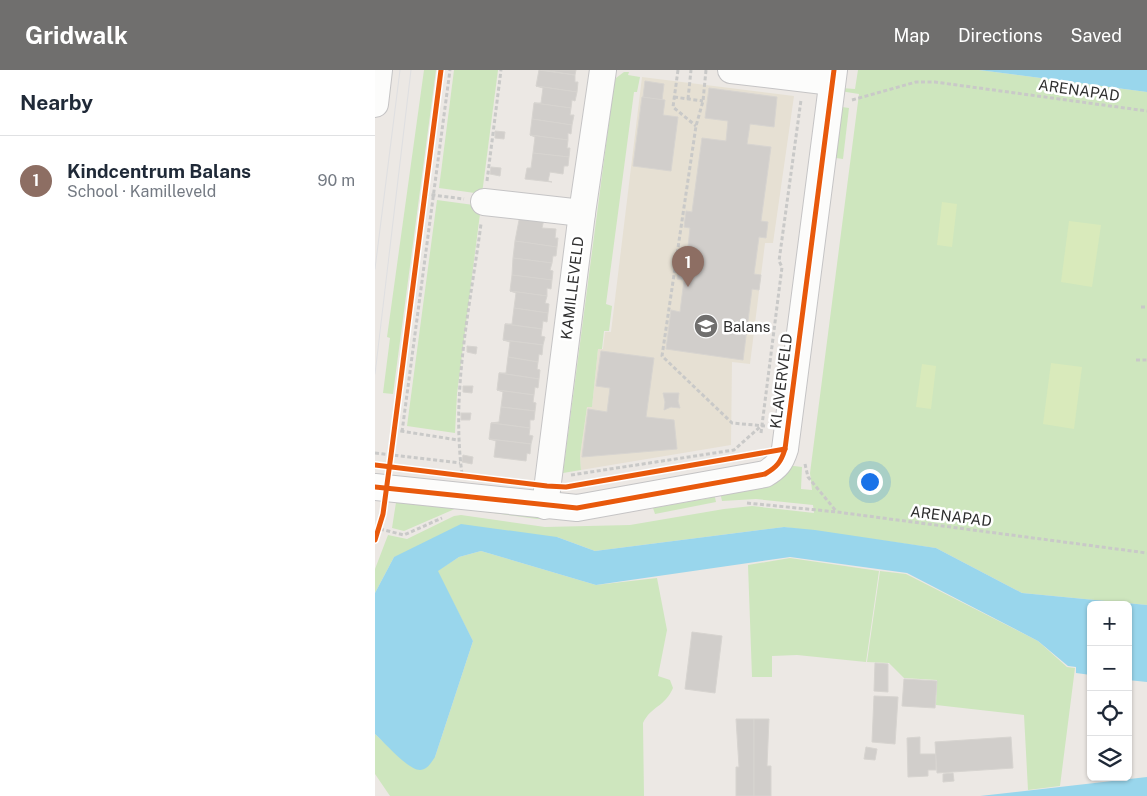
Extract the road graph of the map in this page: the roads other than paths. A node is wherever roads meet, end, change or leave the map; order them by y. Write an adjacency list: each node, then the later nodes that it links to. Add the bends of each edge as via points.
1 (379, 70): 5 (street)
2 (603, 70): 7 (street, KAMILLEVELD)
3 (731, 70): 4 (street)
4 (832, 83): 9 (street, KLAVERVELD, via 782,460 765,474 577,508)
5 (375, 104)
6 (484, 202): 7 (street)
7 (582, 213): 9 (street, KAMILLEVELD)
8 (383, 480): 9 (street, KLAVERVELD)
9 (545, 506)

